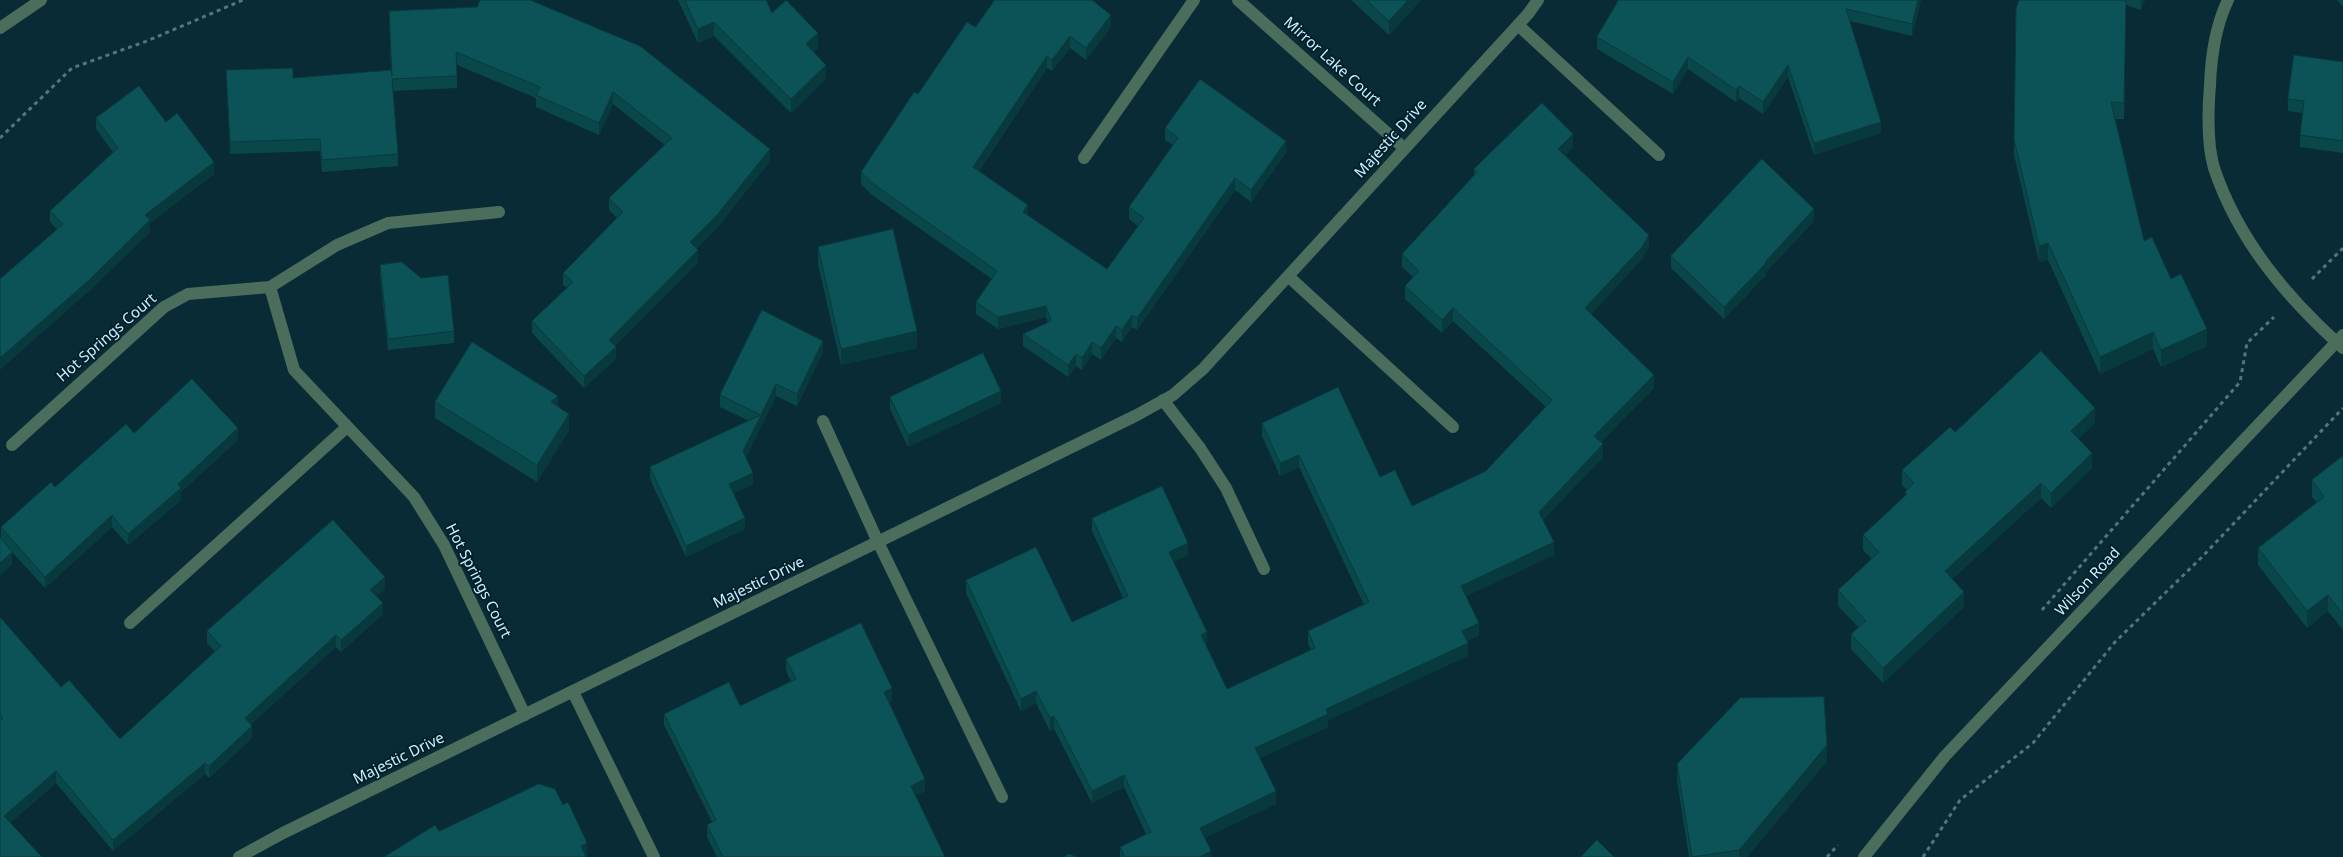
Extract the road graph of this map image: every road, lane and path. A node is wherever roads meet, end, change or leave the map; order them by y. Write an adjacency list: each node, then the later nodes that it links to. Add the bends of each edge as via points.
1 (41, 0): 8 (street)
2 (242, 0): 9 (path, via 147,41 72,68)
3 (1194, 0): 12 (street)
4 (1238, 0): 10 (street, Mirror Lake Court)
5 (1538, 0): 7 (street, Majestic Drive)
6 (2228, 0): 17 (street, via 2222,12 2211,64 2208,115 2214,166 2231,208 2256,253)
7 (1518, 25): 10 (street, Majestic Drive); 11 (street)
8 (0, 28)
9 (0, 138)
10 (1404, 148): 15 (street, Majestic Drive)
11 (1659, 154)
12 (1084, 158)
13 (499, 212): 16 (street, Hot Springs Court, via 388,223 337,245)
14 (2343, 248): 17 (path)
15 (1288, 276): 19 (street, Majestic Drive, via 1203,369); 22 (street)
16 (270, 287): 23 (street, Hot Springs Court, via 294,370); 24 (street, Hot Springs Court, via 188,294 164,307)
17 (2293, 298): 18 (street); 27 (path, via 2247,343 2240,382)
18 (2341, 342): 36 (street, Wilson Road, via 1946,756)
19 (1163, 400): 25 (street, Majestic Drive); 26 (street, via 1226,488)
20 (2343, 408): 37 (path, via 2202,557 2115,642 2033,743 1960,800)
21 (823, 421): 25 (street)
22 (1453, 426)
23 (347, 427): 28 (street); 30 (street, Hot Springs Court, via 414,497 444,545)
24 (12, 445)
25 (878, 542): 29 (street, Majestic Drive); 31 (street)
26 (1264, 569)
27 (2037, 616)
28 (130, 623)
29 (573, 692): 30 (street, Majestic Drive); 34 (street)
30 (525, 715): 33 (street, Majestic Drive)
31 (1002, 796)
32 (1840, 842): 35 (path)
33 (239, 857)
34 (654, 857)
35 (1827, 857)
36 (1864, 857)
37 (1923, 857)

